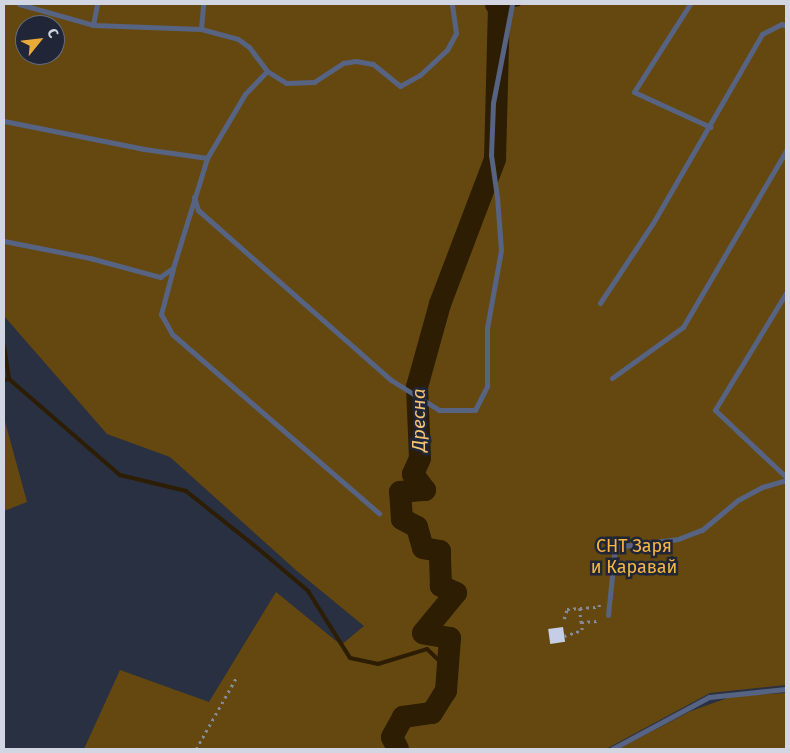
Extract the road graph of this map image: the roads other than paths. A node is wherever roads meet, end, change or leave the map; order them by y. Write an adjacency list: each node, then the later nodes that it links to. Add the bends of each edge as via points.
1 (19, 4): 7 (lane)
2 (97, 4): 7 (lane)
3 (203, 4): 9 (lane)
4 (452, 4): 10 (lane, via 456,32 447,50 420,76 400,86 373,64 356,61 343,63 314,82 301,84 286,83)
5 (512, 4): 15 (lane, via 494,103 491,155 501,250 487,328 487,386 475,410 439,410 391,380 198,210)
6 (690, 4): 12 (lane, via 634,92)
7 (93, 25): 9 (lane)
8 (786, 26): 12 (lane, via 782,24 762,34)
9 (202, 28): 10 (lane, via 238,39 249,47)
10 (267, 71): 14 (lane, via 245,94)
11 (4, 121): 14 (lane)
12 (710, 127): 19 (lane, via 653,223)
13 (786, 151): 20 (lane, via 683,327)
14 (207, 158): 15 (lane)
15 (194, 197): 17 (lane)
16 (4, 241): 17 (lane, via 82,256 160,277)
17 (173, 268): 22 (lane, via 161,314 172,334)
18 (786, 293): 21 (lane, via 715,410)
19 (600, 303)
20 (612, 378)
21 (786, 478): 23 (lane, via 738,500 702,530 678,540 615,546)
22 (379, 513)
23 (608, 615)
24 (786, 689): 25 (lane, via 709,698)
25 (612, 749)

